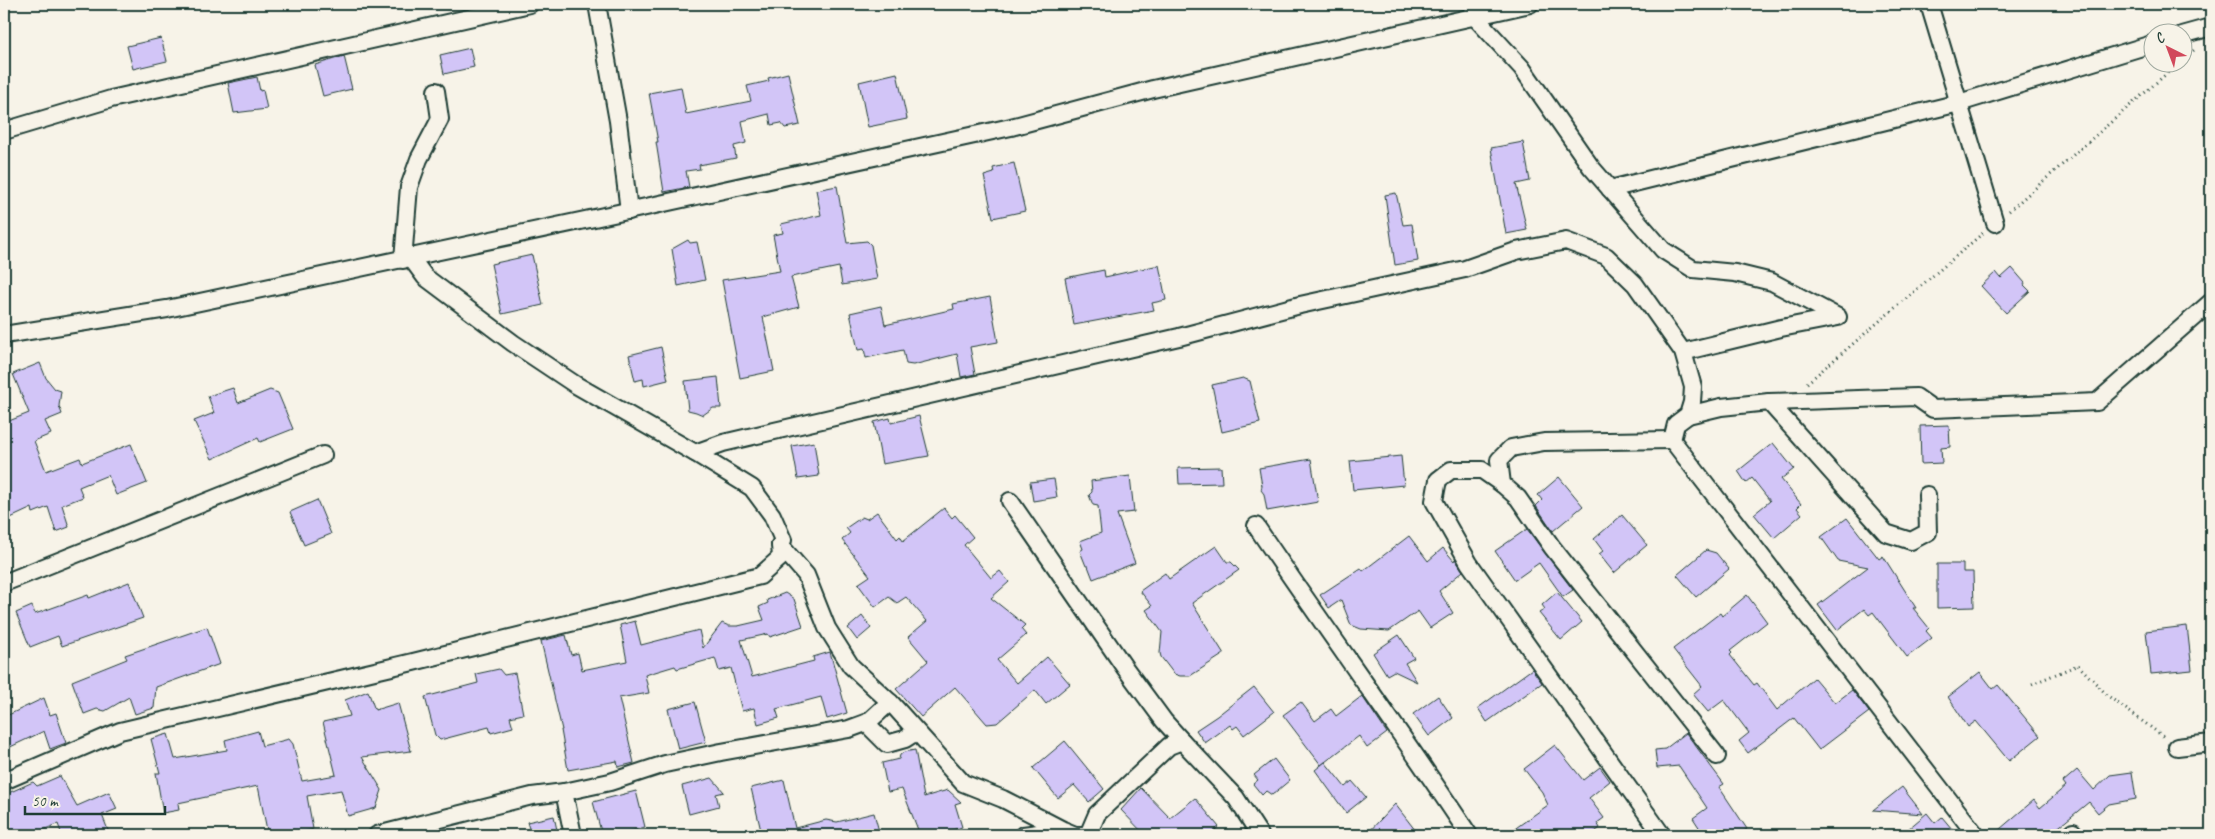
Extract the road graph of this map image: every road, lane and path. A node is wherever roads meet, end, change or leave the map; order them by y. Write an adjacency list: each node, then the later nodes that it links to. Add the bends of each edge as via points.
1 (530, 4): 12 (street, via 111,99)
2 (597, 4): 14 (street, via 618,121)
3 (1530, 4): 5 (street)
4 (1929, 4): 11 (street)
5 (1473, 10): 13 (street, via 1522,68); 14 (street, via 1010,127)
6 (2211, 26): 7 (street)
7 (2192, 32)
8 (2142, 47): 11 (street)
9 (2169, 72): 15 (path)
10 (436, 91): 16 (street, via 440,120 419,159 409,187)
11 (1959, 103): 13 (street); 15 (street)
12 (4, 131)
13 (1610, 189): 19 (street, via 1663,250 1693,269 1736,273 1772,282 1838,317)
14 (628, 211): 16 (street)
15 (1995, 223): 20 (path)
16 (407, 259): 18 (street, via 167,308); 24 (street, via 425,277 513,343 576,385)
17 (2211, 302): 21 (street, via 2097,402 1933,409 1916,397)
18 (4, 335)
19 (1684, 352): 22 (street, via 1693,387); 24 (street, via 1635,284 1606,256 1566,241 1516,251 1465,269 1300,305)
20 (1807, 384)
21 (1769, 402): 22 (street); 27 (street, via 1886,533 1911,541 1928,532)
22 (1688, 415): 23 (street, via 1676,424)
23 (1672, 440): 26 (street, via 1544,442 1511,448 1499,460); 50 (street)
24 (695, 452): 30 (street, via 752,488 772,515 783,540)
25 (323, 455): 31 (street)
26 (1502, 484): 39 (street, via 1518,498 1552,547); 49 (street, via 1482,470 1451,470 1438,480 1434,501 1469,563)
27 (1927, 495)
28 (1010, 501): 36 (street, via 1125,668)
29 (1256, 526): 48 (street, via 1413,750)
30 (780, 545): 33 (street, via 806,574 827,628 851,666); 40 (street, via 781,557 760,576 120,731)
31 (4, 583)
32 (2032, 684): 38 (path, via 2078,665 2108,696)
33 (890, 702): 34 (street); 35 (street)
34 (866, 723): 35 (street, via 886,744); 41 (street, via 665,764 610,782)
35 (916, 732): 42 (street, via 962,783 1003,799)
36 (1182, 740): 46 (street, via 1169,746 1097,814); 47 (street, via 1236,798)
37 (2211, 743): 38 (street)
38 (2177, 746)
39 (1717, 756)
40 (4, 781)
41 (564, 792): 43 (street, via 532,796); 44 (street)
42 (1063, 830): 45 (street); 46 (street, via 1075,835)
43 (377, 835)
44 (573, 835)
45 (1023, 835)
46 (1088, 835)
47 (1260, 835)
48 (1468, 835)
49 (1662, 835)
50 (1976, 835)

